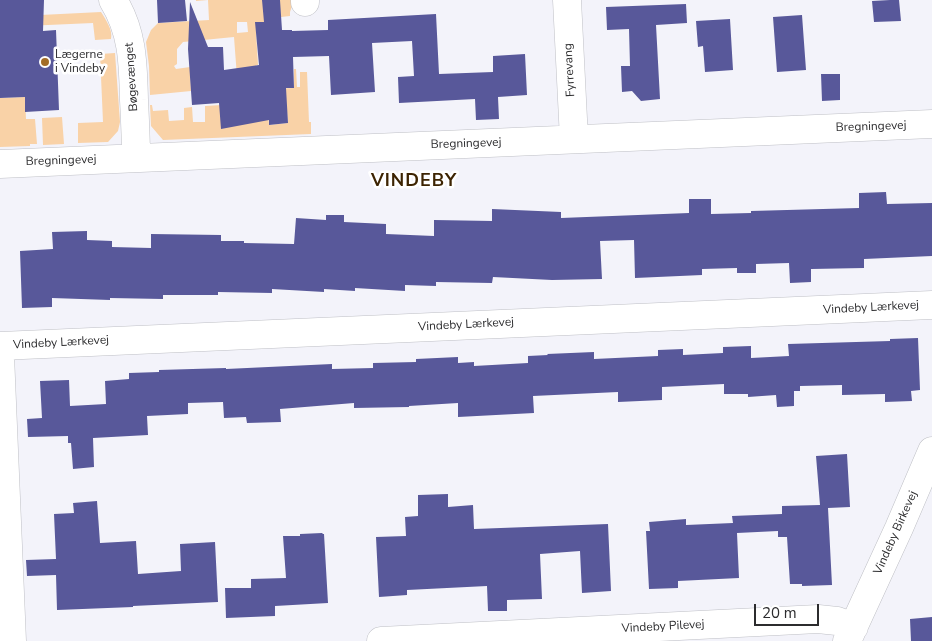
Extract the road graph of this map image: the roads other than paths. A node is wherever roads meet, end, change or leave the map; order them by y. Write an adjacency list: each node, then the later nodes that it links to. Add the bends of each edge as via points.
1 (113, 0): 5 (street, Bøgevænget, via 125,24 130,45)
2 (566, 0): 4 (street, Fyrrevang)
3 (932, 124): 4 (street, Bregningevej)
4 (574, 140): 5 (street, Bregningevej)
5 (136, 158): 6 (street, Bregningevej)
6 (0, 164)
7 (932, 305): 8 (street, Vindeby Lærkevej)
8 (0, 346)
9 (0, 355): 12 (street)
10 (932, 451): 11 (street, Vindeby Birkevej)
11 (850, 634): 13 (street, Vindeby Pilevej, via 837,621 818,619)
12 (12, 641)
13 (381, 641)

